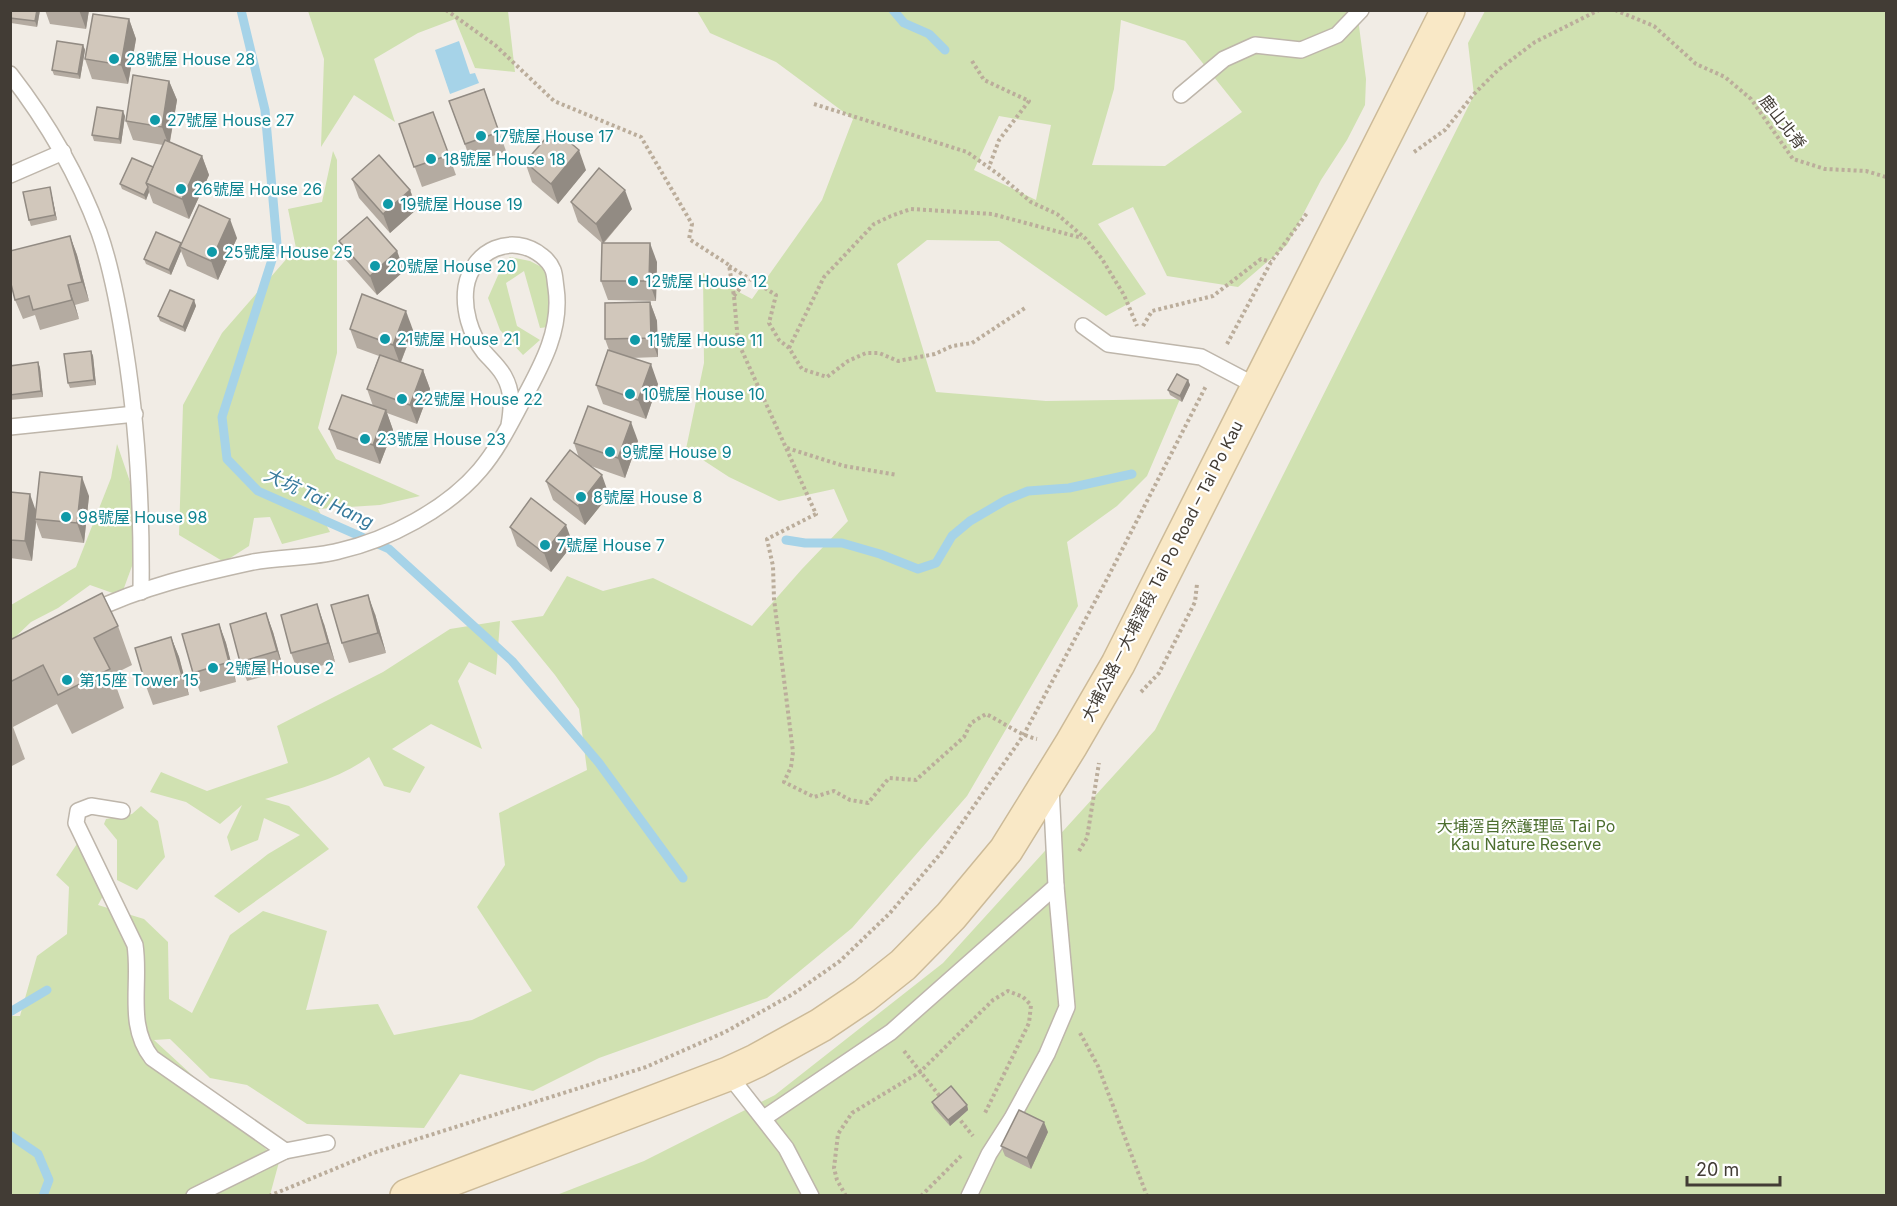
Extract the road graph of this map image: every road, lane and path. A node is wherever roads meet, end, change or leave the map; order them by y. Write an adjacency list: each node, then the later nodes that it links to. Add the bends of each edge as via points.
1 (446, 10): 18 (path, via 495,45 554,101 641,137 693,224 689,238)
2 (1361, 10): 8 (lane, via 1337,35 1301,50 1255,45 1224,59)
3 (1448, 10): 25 (main road, 大埔公路－大埔滘段 Tai Po Road – Tai Po Kau)
4 (1599, 10): 10 (path, via 1535,42 1498,70 1445,129 1406,158)
5 (1615, 10): 14 (path, 鹿山北脊, via 1654,26 1696,64 1725,77 1751,99 1792,159 1825,169 1866,171)
6 (972, 61): 12 (path, via 984,80 1029,101 999,140)
7 (10, 74): 11 (lane)
8 (1181, 95)
9 (814, 104): 12 (path, via 967,152)
10 (1411, 148)
11 (63, 152): 13 (lane); 26 (lane, via 99,234 113,282)
12 (989, 168): 16 (path, via 1031,202 1058,214)
13 (10, 175)
14 (1887, 177)
15 (1313, 205): 17 (path)
16 (1086, 239): 17 (path, via 1124,295 1140,332 1152,311 1213,296 1261,259); 23 (path, via 992,214 911,209 891,216 874,224 824,277)
17 (1271, 262): 24 (path)
18 (729, 265): 19 (path); 20 (path)
19 (747, 278): 20 (path); 23 (path, via 776,296 770,323 779,340)
20 (734, 296): 29 (path, via 738,342)
21 (1025, 308): 23 (path, via 972,343 898,361 879,353 866,353 827,377 802,369)
22 (1083, 326): 24 (lane, via 1108,344 1201,357)
23 (789, 348)
24 (1216, 365): 25 (lane); 35 (path)
25 (1258, 387): 36 (main road, 大埔公路－大埔滘段 Tai Po Road – Tai Po Kau, via 1122,655)
26 (135, 414): 28 (lane); 32 (lane)
27 (509, 425): 27 (lane, via 511,393 505,377 476,339 466,307 466,290 475,263 485,253 512,244 536,251 553,269 556,316 547,354); 32 (lane, via 490,456 460,490 439,507 377,539 337,552 255,562)
28 (10, 427)
29 (787, 448): 30 (path, via 844,466); 35 (path, via 816,514 766,539 773,566 794,752 784,782 814,797 834,791 850,800 868,802 889,777 916,780 964,737 971,723 986,714)
30 (897, 475)
31 (1198, 575): 34 (path, via 1195,602 1159,673)
32 (141, 592): 33 (lane)
33 (80, 618)
34 (1136, 697)
35 (1023, 736): 36 (path); 54 (path, via 940,853 890,913 840,961 793,994 725,1032 646,1067 372,1154)
36 (1071, 745): 37 (main road, 大埔公路－大埔滘段 Tai Po Road – Tai Po Kau); 39 (path, via 1100,756 1087,838)
37 (1051, 778): 39 (lane); 42 (main road, 大埔公路－大埔滘段 Tai Po Road – Tai Po Kau, via 1006,850 951,916 903,965 821,1024)
38 (122, 811): 52 (lane, via 91,806 78,811 76,823 135,945 135,1022 145,1049 152,1058)
39 (1056, 886): 40 (lane); 46 (lane, via 891,1032)
40 (1067, 1007): 59 (lane, via 1047,1053); 60 (path, via 1098,1066)
41 (920, 1072): 43 (path); 45 (path, via 993,1000 1008,991 1023,997 1030,1005 1029,1023); 57 (path, via 852,1113 838,1134 834,1168)
42 (728, 1074): 46 (lane); 55 (main road, 大埔公路－大埔滘段 Tai Po Road – Tai Po Kau)
43 (943, 1100)
44 (951, 1109): 48 (path)
45 (983, 1116)
46 (764, 1118): 56 (lane, via 786,1148)
47 (978, 1126): 48 (path)
48 (974, 1137): 50 (path)
49 (327, 1143): 52 (lane)
50 (970, 1144)
51 (966, 1150): 58 (path)
52 (285, 1151): 53 (lane)
53 (194, 1196)
54 (269, 1196)
55 (407, 1196)
56 (811, 1196)
57 (846, 1196)
58 (921, 1196)
59 (969, 1196)
60 (1147, 1196)

